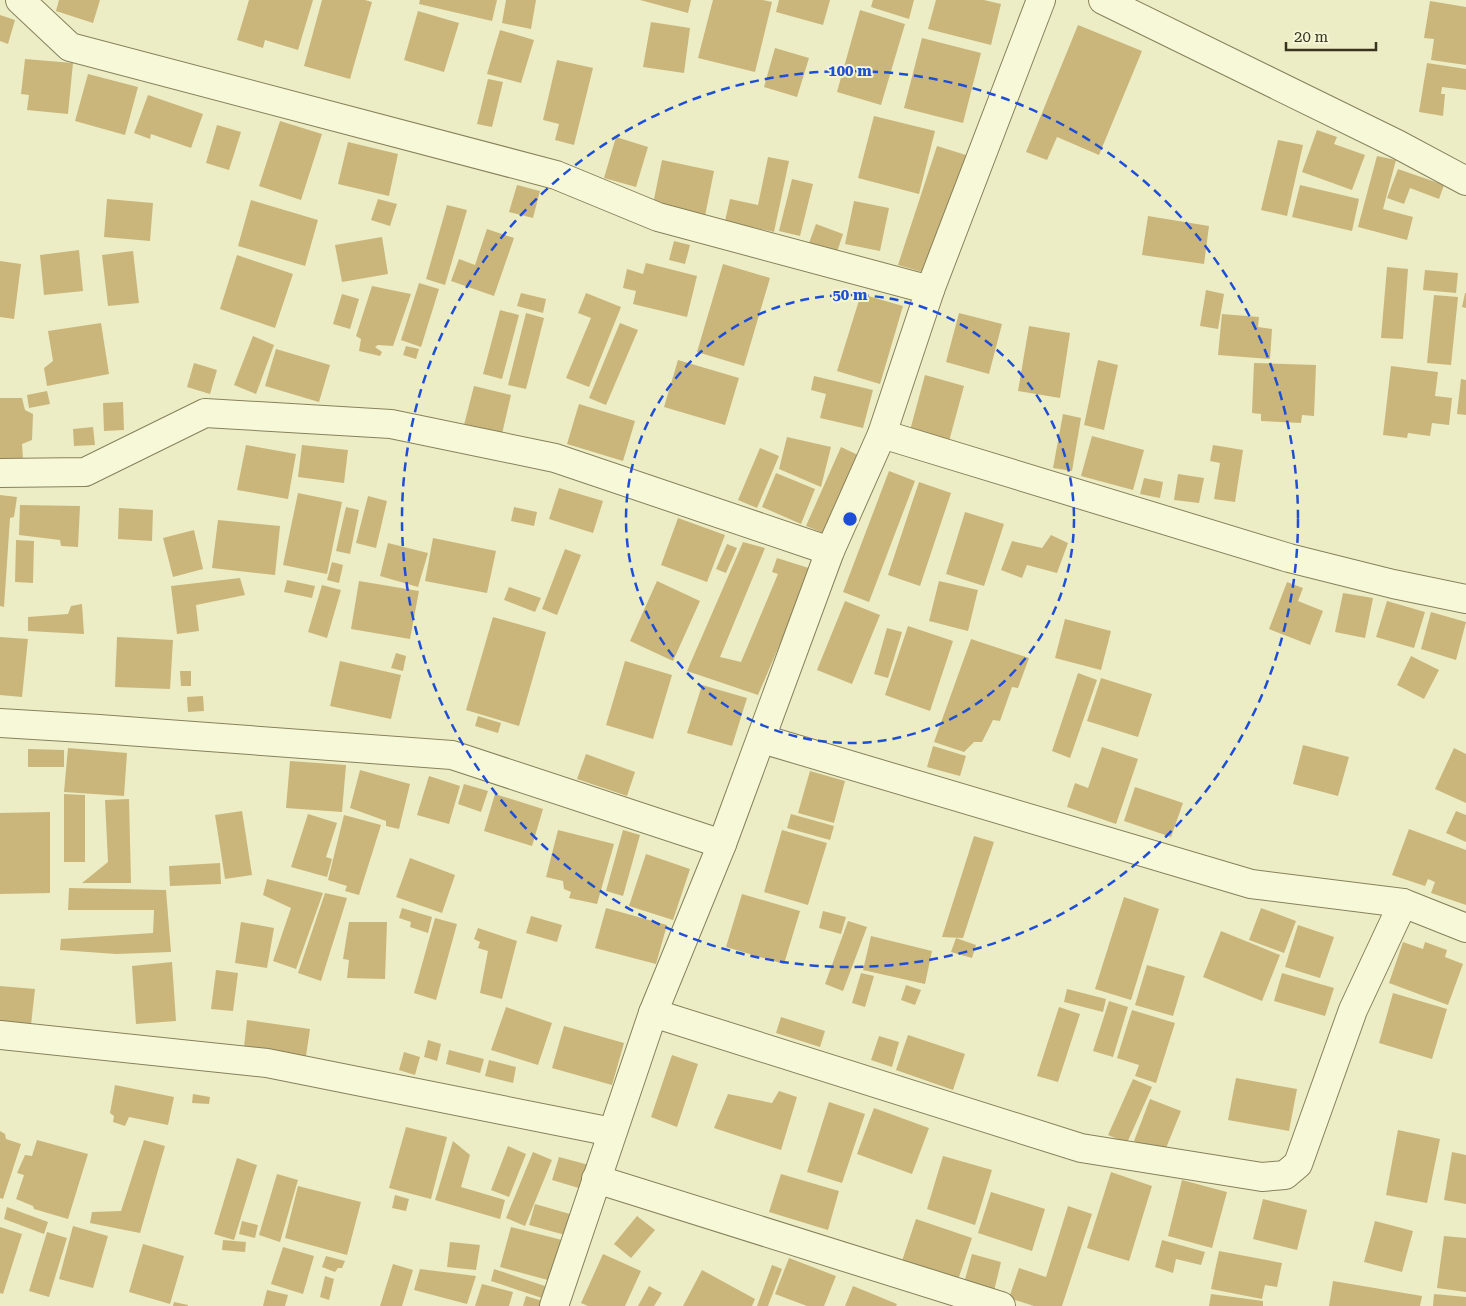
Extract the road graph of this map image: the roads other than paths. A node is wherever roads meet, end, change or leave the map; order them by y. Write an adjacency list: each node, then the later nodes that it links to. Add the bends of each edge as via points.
1 (20, 0): 5 (street, via 70,47 556,175 658,217)
2 (1041, 0): 5 (street)
3 (1104, 0): 4 (street)
4 (1466, 181)
5 (930, 290): 6 (street)
6 (882, 434): 8 (street); 9 (street, via 1289,558)
7 (0, 473): 8 (street, via 85,472 205,413 391,424 555,458)
8 (830, 551): 11 (street)
9 (1466, 599)
10 (0, 723): 12 (street, via 452,755)
11 (762, 739): 12 (street); 13 (street, via 1251,884)
12 (722, 844): 15 (street)
13 (1403, 903): 14 (street); 15 (street, via 1353,1010 1298,1164 1285,1175 1262,1177 1081,1148)
14 (1466, 928)
15 (653, 1013): 17 (street)
16 (0, 1035): 17 (street, via 267,1063)
17 (612, 1132): 18 (street)
18 (596, 1179): 19 (street); 20 (street)
19 (554, 1306)
20 (1002, 1306)

